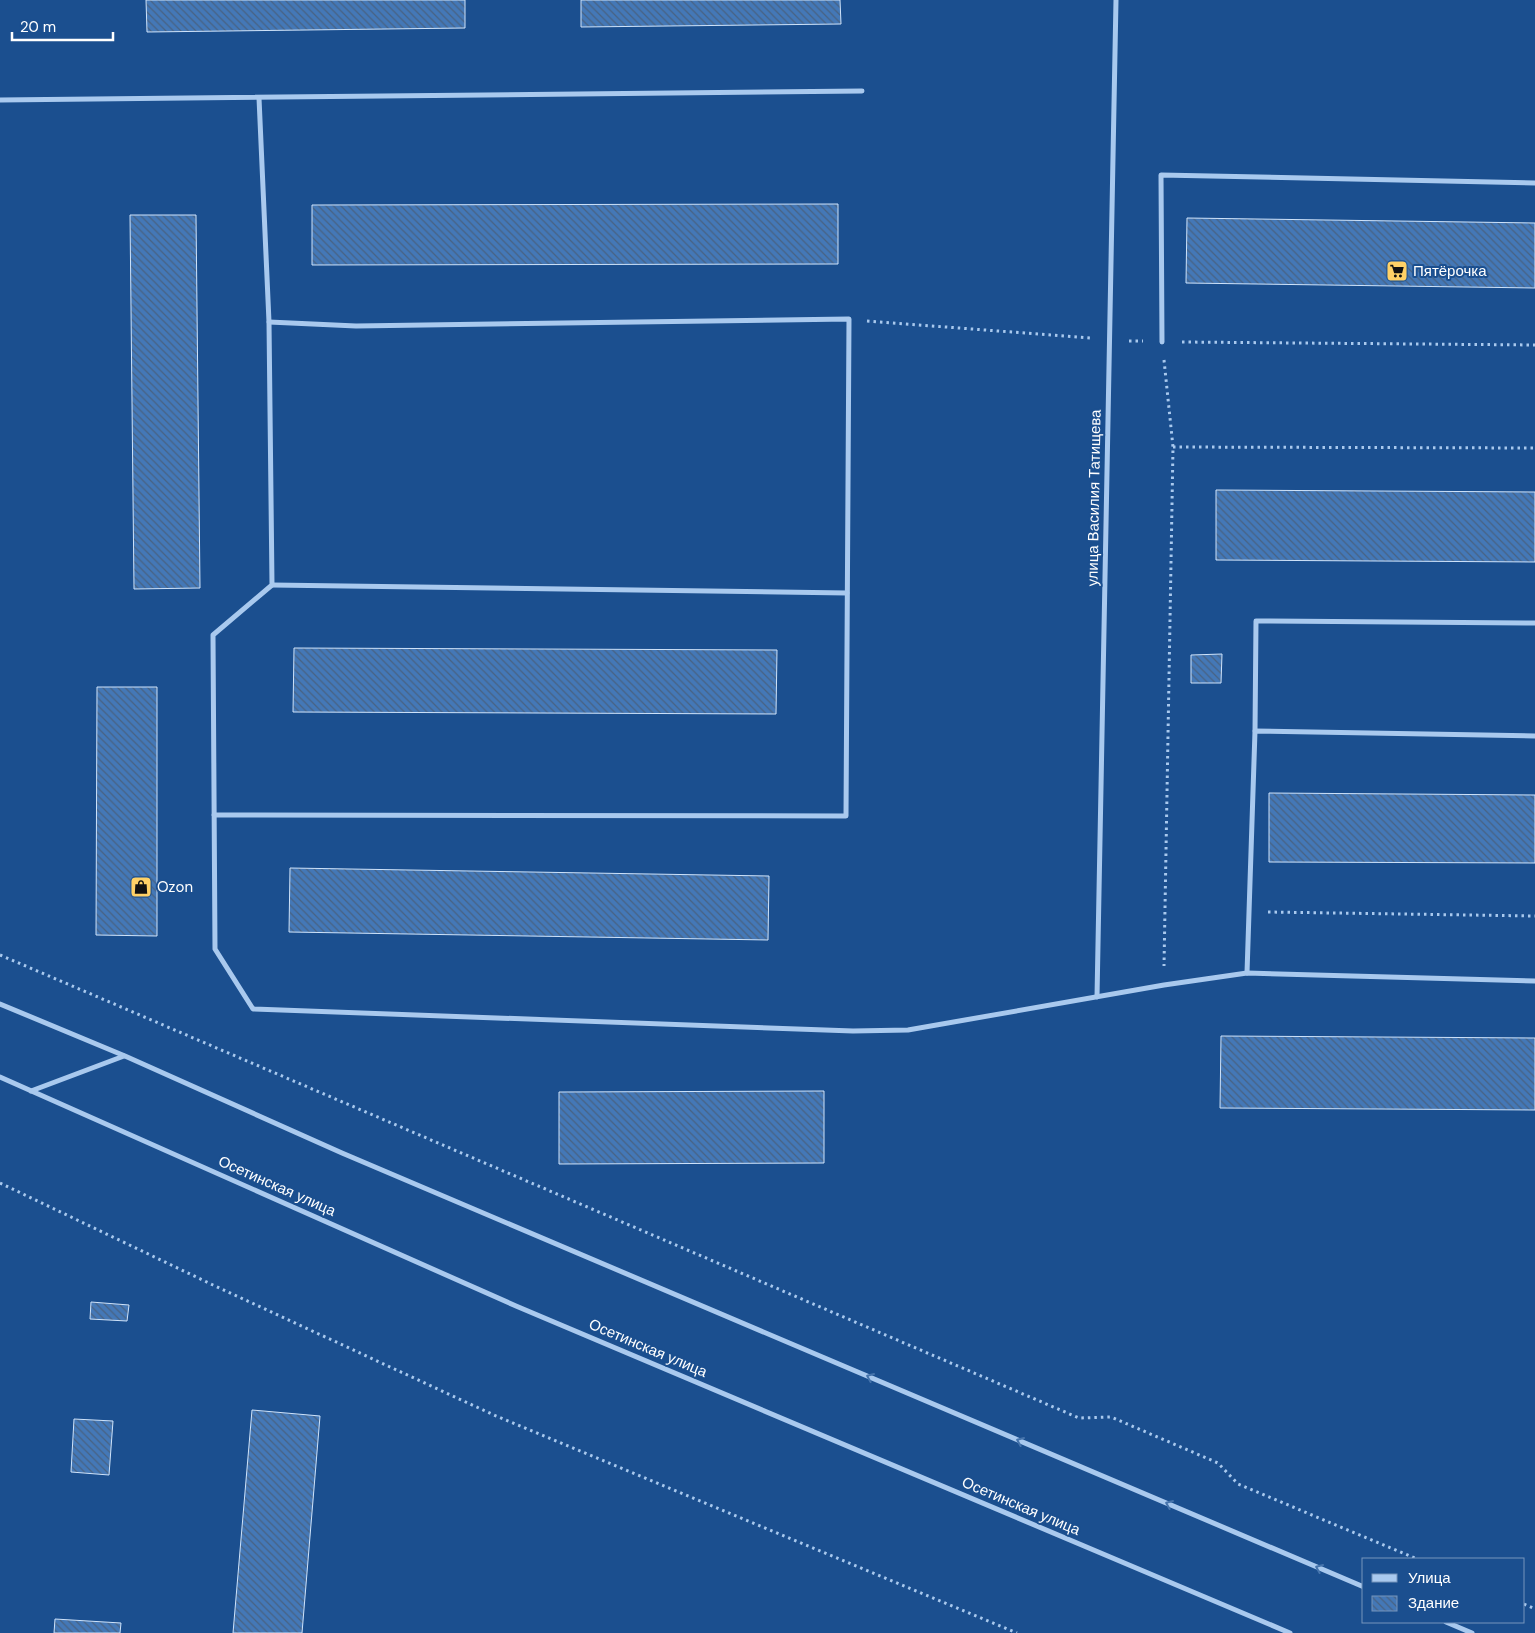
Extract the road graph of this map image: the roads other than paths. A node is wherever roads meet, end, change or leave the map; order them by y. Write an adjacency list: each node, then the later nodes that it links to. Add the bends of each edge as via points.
1 (1116, 0): 16 (street, улица Василия Татищева)
2 (862, 91): 3 (street)
3 (259, 98): 4 (street); 6 (street)
4 (0, 100)
5 (1535, 183): 7 (street, via 1161,175)
6 (269, 322): 8 (street); 9 (street, via 356,326 849,319)
7 (1162, 342)
8 (272, 586): 9 (street); 13 (street, via 213,635)
9 (847, 592): 13 (street, via 846,816)
10 (1535, 622): 11 (street, via 1256,621)
11 (1255, 731): 12 (street); 14 (street)
12 (1535, 736)
13 (214, 815): 16 (street, via 215,949 253,1009 843,1031 908,1030)
14 (1247, 973): 15 (street); 16 (street)
15 (1535, 981)
16 (1098, 997)
17 (0, 1004): 18 (street)
18 (125, 1056): 20 (street); 21 (street, one-way to 18, via 342,1153)
19 (0, 1077): 20 (street, Осетинская улица)
20 (30, 1091): 23 (street, Осетинская улица, via 516,1306)
21 (1362, 1586)
22 (1448, 1623): 24 (street)
23 (1290, 1633)
24 (1472, 1633)

